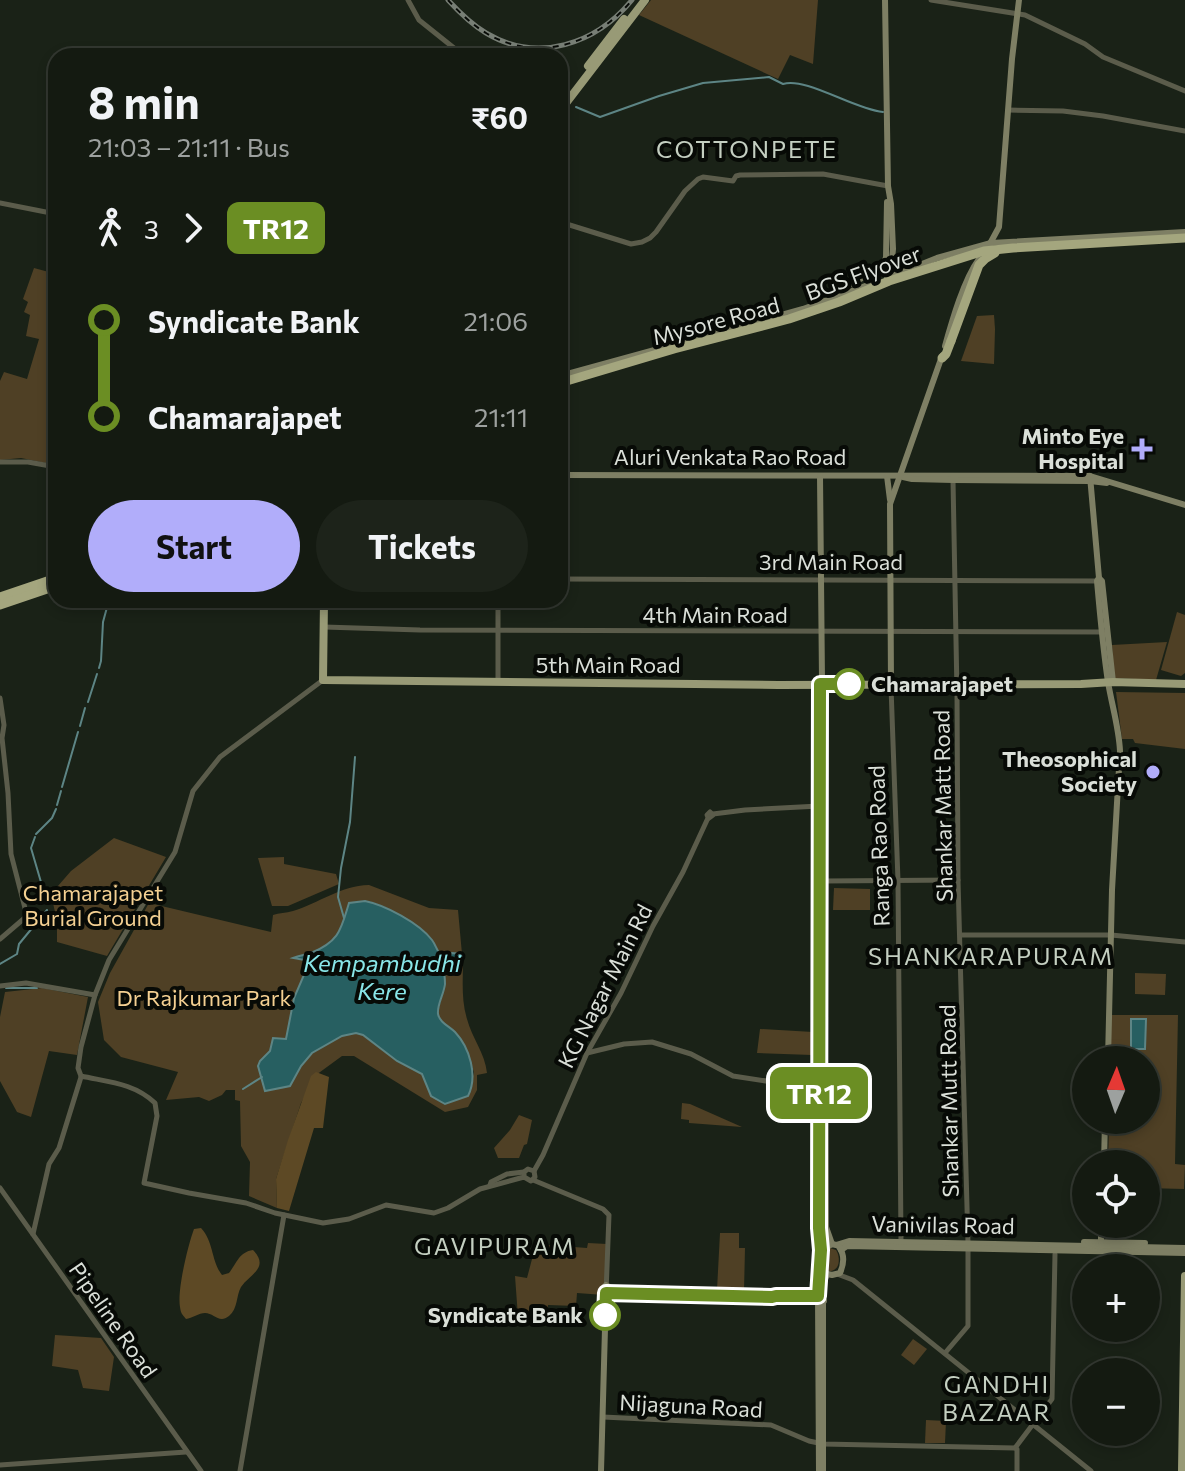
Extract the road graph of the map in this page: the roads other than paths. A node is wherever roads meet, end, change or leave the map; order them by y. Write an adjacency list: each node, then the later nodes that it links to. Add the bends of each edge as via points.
1 (408, 0): 7 (street, via 419,20)
2 (642, 0): 9 (main road); 10 (main road)
3 (885, 0): 13 (main road)
4 (931, 0): 6 (street)
5 (1019, 0): 6 (main road)
6 (1018, 14): 8 (street); 11 (main road)
7 (454, 48)
8 (1185, 91)
9 (568, 93)
10 (568, 100)
11 (1008, 110): 12 (street, via 1063,111); 18 (main road)
12 (1185, 131)
13 (888, 186): 14 (main road); 17 (street, via 823,174 740,175 733,181 703,177 642,242 631,244)
14 (888, 202): 25 (main road); 26 (main road, BGS Flyover, bridge, via 884,263 838,292)
15 (0, 203): 16 (street)
16 (48, 212)
17 (568, 224)
18 (999, 227): 20 (main road); 21 (main road)
19 (1185, 236): 21 (highway, BGS Flyover, bridge); 22 (main road); 26 (highway, BGS Flyover, bridge, via 1005,243 919,267)
20 (991, 243): 21 (main road); 22 (main road); 23 (main road)
21 (1005, 245): 27 (highway, bridge, via 979,265); 31 (highway, BGS Flyover, bridge, via 789,319)
22 (984, 252): 23 (main road); 24 (main road)
23 (970, 253): 24 (main road); 25 (main road, via 924,263)
24 (974, 266): 27 (main road)
25 (890, 280): 26 (main road, Mysore Road); 28 (main road, Mysore Road, via 787,321)
26 (838, 298): 29 (highway, BGS Flyover, bridge); 30 (main road, Mysore Road)
27 (942, 358): 37 (main road)
28 (568, 379)
29 (568, 379)
30 (568, 379)
31 (568, 379)
32 (0, 462): 33 (street)
33 (48, 465)
34 (568, 475): 35 (main road, Aluri Venkata Rao Road)
35 (820, 476): 36 (main road, Aluri Venkata Rao Road); 43 (main road)
36 (887, 476): 37 (main road, Aluri Venkata Rao Road); 40 (main road)
37 (899, 476): 38 (main road, Aluri Venkata Rao Road); 39 (main road, Aluri Venkata Rao Road); 40 (main road)
38 (1090, 478): 39 (main road, Aluri Venkata Rao Road); 41 (main road, Aluri Venkata Rao Road); 44 (main road)
39 (953, 480): 47 (street, Shankar Matt Road)
40 (890, 504): 46 (main road)
41 (1185, 507)
42 (568, 579): 43 (street, 3rd Main Road)
43 (821, 580): 46 (street, 3rd Main Road); 55 (main road)
44 (1099, 580): 47 (street, 3rd Main Road); 58 (main road)
45 (48, 581): 49 (highway)
46 (891, 581): 47 (street, 3rd Main Road); 56 (main road)
47 (954, 581): 57 (street, Shankar Matt Road)
48 (48, 589): 50 (highway)
49 (0, 597)
50 (0, 605)
51 (324, 608): 53 (main road)
52 (498, 608): 54 (street)
53 (324, 627): 54 (street, 4th Main Road); 59 (main road)
54 (498, 630): 55 (street, 4th Main Road); 60 (street)
55 (821, 631): 56 (street, 4th Main Road); 61 (main road)
56 (891, 631): 57 (street, 4th Main Road); 63 (main road)
57 (956, 632): 58 (street, 4th Main Road); 64 (street, Shankar Matt Road)
58 (1104, 632): 62 (main road)
59 (323, 680): 60 (main road, 5th Main Road); 76 (street, via 220,757 193,791 175,852 109,960)
60 (498, 682): 61 (main road, 5th Main Road)
61 (820, 684): 63 (main road, 5th Main Road); 67 (main road); 69 (main road)
62 (1108, 684): 64 (main road, 5th Main Road); 65 (main road, 5th Main Road); 72 (main road, via 1120,751)
63 (891, 686): 64 (main road, 5th Main Road); 70 (street, Ranga Rao Road)
64 (957, 686): 68 (street, Shankar Matt Road)
65 (1185, 686)
66 (0, 698): 73 (street, via 11,854 27,916)
67 (819, 806): 69 (main road); 78 (street, KG Nagar Main Rd, via 711,816)
68 (958, 880): 70 (street); 71 (street, Shankar Matt Road)
69 (821, 881): 70 (street); 80 (main road); 89 (main road, via 826,1227)
70 (898, 881): 88 (street, Ranga Rao Road)
71 (961, 935): 72 (street); 90 (street, Shankar Mutt Road)
72 (1111, 935): 74 (street); 77 (main road)
73 (0, 939)
74 (1185, 942)
75 (0, 986): 76 (street, via 26,983)
76 (95, 995): 79 (street, via 81,1047)
77 (1108, 1046)
78 (587, 1053): 80 (street, via 652,1042 691,1054 733,1076); 81 (street, KG Nagar Main Rd)
79 (81, 1076): 85 (street, via 127,1086 155,1103 144,1183); 86 (street, via 49,1164)
80 (819, 1089): 92 (main road)
81 (534, 1171): 82 (street, via 528,1169); 83 (street)
82 (524, 1175): 83 (street); 85 (street, via 507,1174 434,1213 386,1205 334,1222)
83 (533, 1180): 101 (street, via 609,1215)
84 (0, 1188): 86 (street, Pipeline Road)
85 (284, 1215): 113 (street)
86 (33, 1235): 108 (street, Pipeline Road)
87 (1102, 1238): 91 (main road)
88 (901, 1243): 89 (main road, Vanivilas Road, via 849,1241); 90 (main road, Vanivilas Road)
89 (837, 1246): 90 (main road, Vanivilas Road); 92 (main road); 95 (main road)
90 (968, 1246): 93 (main road, Vanivilas Road); 103 (street, Shankar Mutt Road, via 968,1326)
91 (1103, 1246): 93 (main road, via 1054,1242); 94 (main road)
92 (821, 1250): 96 (main road)
93 (1052, 1250): 94 (main road); 105 (street, via 1052,1399)
94 (1185, 1251)
95 (843, 1262): 98 (main road); 100 (street)
96 (819, 1266): 97 (main road); 102 (main road)
97 (827, 1274): 98 (main road); 102 (main road)
98 (837, 1274): 100 (street)
99 (1185, 1276): 117 (main road)
100 (853, 1280): 103 (street)
101 (606, 1289): 102 (main road); 104 (main road)
102 (821, 1298): 106 (main road)
103 (945, 1353): 105 (street)
104 (603, 1417): 106 (street, Nijaguna Road, via 771,1425); 114 (main road)
105 (1033, 1424): 107 (street); 116 (street)
106 (821, 1444): 107 (street, Nijaguna Road); 111 (main road)
107 (1015, 1448): 115 (street)
108 (187, 1452): 110 (street); 112 (street, Pipeline Road)
109 (0, 1465): 110 (street)
110 (14, 1467)
111 (819, 1470)
112 (201, 1471)
113 (240, 1471)
114 (601, 1471)
115 (1017, 1471)
116 (1091, 1471)
117 (1180, 1471)

